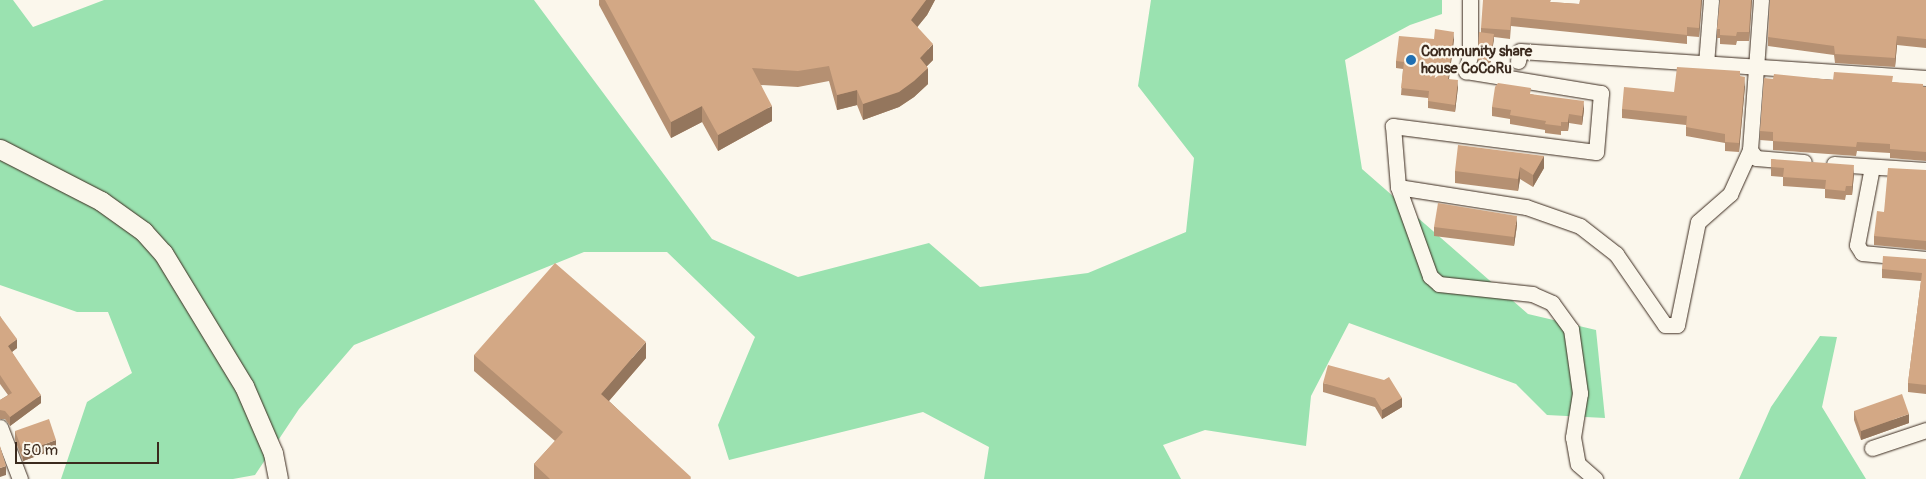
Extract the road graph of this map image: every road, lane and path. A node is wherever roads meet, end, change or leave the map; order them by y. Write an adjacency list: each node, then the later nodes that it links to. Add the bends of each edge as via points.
1 (1470, 0): 12 (street, via 1470,56 1466,71 1601,93 1596,152 1393,126)
2 (1712, 0): 5 (street)
3 (1761, 0): 6 (street)
4 (1518, 61): 5 (street, via 1520,51)
5 (1706, 64): 6 (street)
6 (1755, 67): 7 (street); 9 (street)
7 (1926, 78)
8 (0, 148): 18 (street, via 101,201 143,231 163,253 244,386 273,453)
9 (1750, 150): 10 (street, via 1756,158); 12 (street, via 1730,194 1698,222 1677,325 1665,325 1616,254 1580,226 1526,207)
10 (1872, 167): 11 (street); 13 (street, via 1857,245 1862,253)
11 (1926, 170)
12 (1398, 187): 19 (street, via 1430,276 1439,284 1532,294 1552,303 1571,329 1580,393 1575,446 1578,464)
13 (1926, 258)
14 (0, 428): 17 (street)
15 (1926, 430): 16 (street)
16 (1872, 448)
17 (20, 479)
18 (278, 479)
19 (1595, 479)

